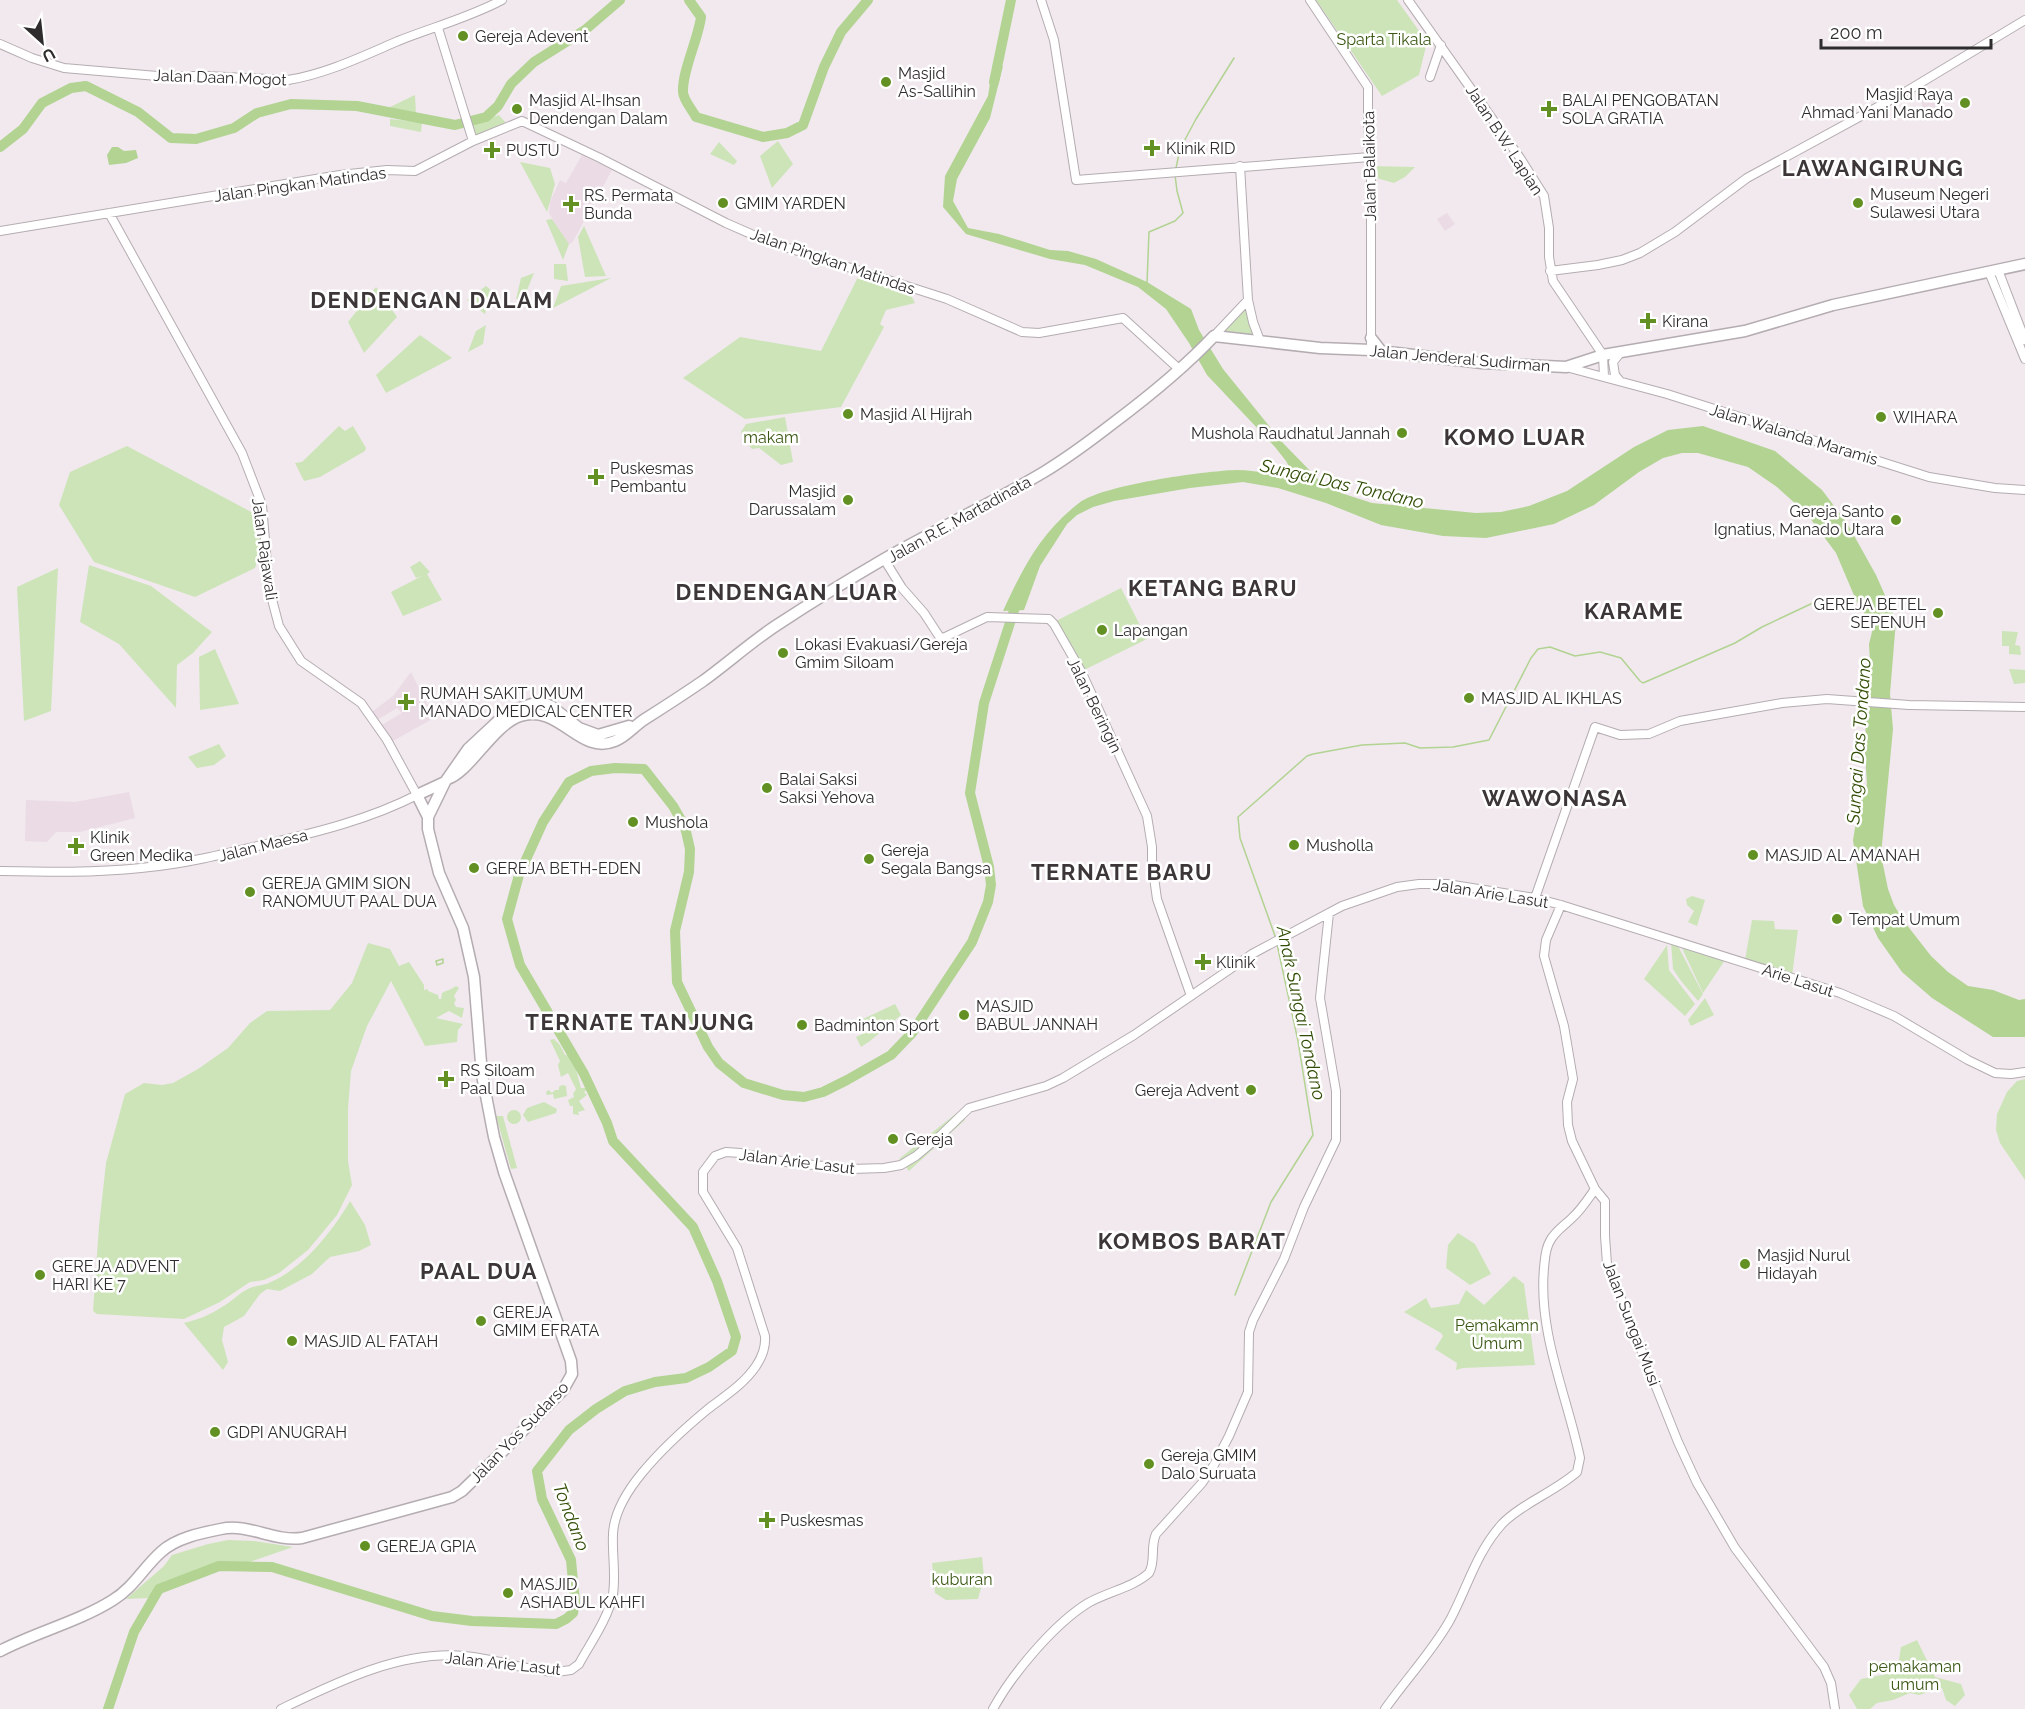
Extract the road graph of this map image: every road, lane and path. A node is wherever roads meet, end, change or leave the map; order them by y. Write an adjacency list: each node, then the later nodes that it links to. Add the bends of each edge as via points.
1 (502, 0): 6 (street, Jalan Daan Mogot)
2 (1041, 0): 12 (street, via 1054,40 1076,180)
3 (1310, 0): 11 (street, Jalan Balaikota, via 1368,87)
4 (1408, 0): 8 (street, Jalan B.W. Lapian)
5 (2025, 20): 17 (street, via 1747,178 1640,253 1622,260)
6 (438, 28): 7 (street, Jalan Daan Mogot, via 288,80 157,76 64,68); 10 (street)
7 (0, 44)
8 (1441, 45): 9 (street); 17 (street, Jalan B.W. Lapian, via 1544,196)
9 (1430, 77)
10 (473, 141): 13 (street, Jalan Pingkan Matindas, via 415,171 340,175); 28 (street, Jalan Pingkan Matindas, via 522,121 767,241 947,299 1022,332 1039,333 1123,318)
11 (1370, 157): 12 (street); 20 (street, Jalan Balaikota)
12 (1240, 166): 18 (street)
13 (109, 213): 14 (street, Jalan Pingkan Matindas); 35 (street, Jalan Rajawali, via 253,477 262,505 269,588 279,626 302,661 358,700 373,718)
14 (0, 231)
15 (2025, 264): 16 (highway, Jalan Jenderal Sudirman)
16 (1993, 271): 21 (street); 24 (highway, Jalan Jenderal Sudirman, via 1833,305 1745,331); 26 (street)
17 (1550, 272): 25 (street, Jalan B.W. Lapian)
18 (1248, 300): 19 (street); 22 (street)
19 (1213, 337): 22 (highway, Jalan Jenderal Sudirman); 28 (highway)
20 (1371, 338): 23 (highway)
21 (2025, 340)
22 (1260, 341): 23 (highway, Jalan Jenderal Sudirman)
23 (1376, 351): 27 (highway, Jalan Jenderal Sudirman, via 1482,363)
24 (1621, 352): 25 (highway, Jalan Jenderal Sudirman); 30 (street, via 1613,362)
25 (1603, 355): 27 (highway, Jalan Jenderal Sudirman); 29 (street)
26 (2025, 359)
27 (1566, 367): 29 (street, Jalan Walanda Maramis)
28 (1182, 368): 32 (highway, Jalan R.E. Martadinata, via 1044,472)
29 (1604, 377): 30 (street, Jalan Walanda Maramis)
30 (1620, 381): 31 (street, Jalan Walanda Maramis, via 1929,477)
31 (2025, 490)
32 (884, 559): 34 (highway, Jalan R.E. Martadinata, via 775,626 638,724 598,735 579,728 544,703 526,705 505,716 468,749); 41 (street, Jalan Beringin, via 905,593 943,638 987,617 1049,620 1058,629 1147,816 1157,899)
33 (2025, 707): 38 (street, via 1827,699 1680,721 1635,736 1595,727)
34 (446, 780): 35 (highway, Jalan Maesa); 36 (highway)
35 (417, 795): 36 (highway, Jalan Yos Sudarso); 37 (street, Jalan Maesa, via 349,822 198,861 80,872)
36 (428, 817): 44 (highway, Jalan Yos Sudarso, via 439,873 463,928 474,977 482,1075 494,1137 568,1347 572,1368 568,1383 495,1459 452,1497 302,1538 280,1539 225,1528 174,1542 115,1599)
37 (0, 871)
38 (1535, 898): 39 (street, Jalan Arie Lasut); 40 (street, Jalan Arie Lasut, via 1419,884 1374,894)
39 (1561, 905): 42 (street, Arie Lasut, via 1845,995 1894,1016 1995,1073); 43 (street, Jalan Sungai Musi, via 1546,940 1544,956 1564,1026 1573,1079 1567,1102 1569,1129)
40 (1329, 913): 41 (street, Jalan Arie Lasut, via 1252,954); 46 (street, via 1320,998 1336,1091 1336,1140 1253,1320 1248,1392 1214,1465 1156,1534 1152,1543 1153,1567 1146,1576 1071,1615 1012,1679)
41 (1191, 996): 45 (street, Jalan Arie Lasut, via 1063,1078 969,1108 916,1156 901,1164 851,1169 740,1153 715,1156 703,1172 703,1192 737,1248 765,1336 764,1351 751,1372 664,1450 626,1497 613,1532 610,1604 579,1664 571,1670 556,1672 466,1656 424,1656 352,1678)
42 (2025, 1072)
43 (1595, 1189): 47 (street, via 1550,1240 1543,1280 1551,1350 1580,1458 1577,1472 1504,1522 1489,1540 1449,1622); 48 (street, Jalan Sungai Musi, via 1606,1204 1607,1264 1689,1467 1735,1548 1824,1667)
44 (0, 1651)
45 (281, 1709)
46 (993, 1709)
47 (1385, 1709)
48 (1835, 1709)

